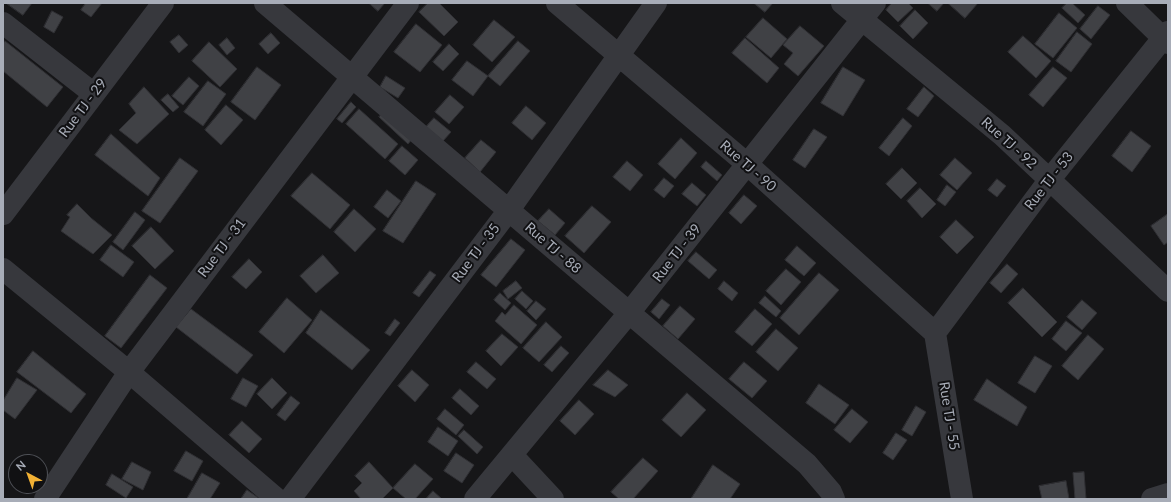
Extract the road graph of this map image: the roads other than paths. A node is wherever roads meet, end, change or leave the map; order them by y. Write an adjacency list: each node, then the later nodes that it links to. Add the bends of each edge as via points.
1 (163, 3): 13 (street, Rue TJ - 29)
2 (265, 3): 12 (street, Rue TJ - 88)
3 (408, 3): 12 (street, Rue TJ - 31)
4 (557, 3): 11 (street, Rue TJ - 90)
5 (656, 3): 11 (street, Rue TJ - 35)
6 (842, 3): 8 (street, Rue TJ - 92)
7 (1127, 3): 10 (street)
8 (869, 11): 14 (street, Rue TJ - 39); 15 (street, Rue TJ - 92)
9 (3, 22): 13 (street)
10 (1167, 37): 15 (street, Rue TJ - 53)
11 (618, 55): 14 (street, Rue TJ - 90); 16 (street, Rue TJ - 35)
12 (351, 77): 16 (street, Rue TJ - 88); 22 (street, Rue TJ - 31)
13 (94, 94): 17 (street, Rue TJ - 29)
14 (747, 164): 20 (street, Rue TJ - 39); 21 (street, Rue TJ - 90)
15 (1050, 179): 19 (street, Rue TJ - 92); 21 (street, Rue TJ - 53)
16 (509, 210): 20 (street, Rue TJ - 88); 27 (street, Rue TJ - 35)
17 (3, 214)
18 (3, 270): 22 (street)
19 (1168, 291)
20 (629, 313): 23 (street, Rue TJ - 39); 30 (street, Rue TJ - 88, via 807,464)
21 (935, 333): 31 (street, Rue TJ - 55)
22 (129, 372): 25 (street, Rue TJ - 31); 26 (street)
23 (512, 455): 28 (street, Rue TJ - 39); 29 (street)
24 (1168, 494): 32 (street)
25 (45, 499)
26 (277, 499)
27 (290, 499)
28 (475, 499)
29 (553, 499)
30 (834, 499)
31 (962, 499)
32 (1152, 499)

